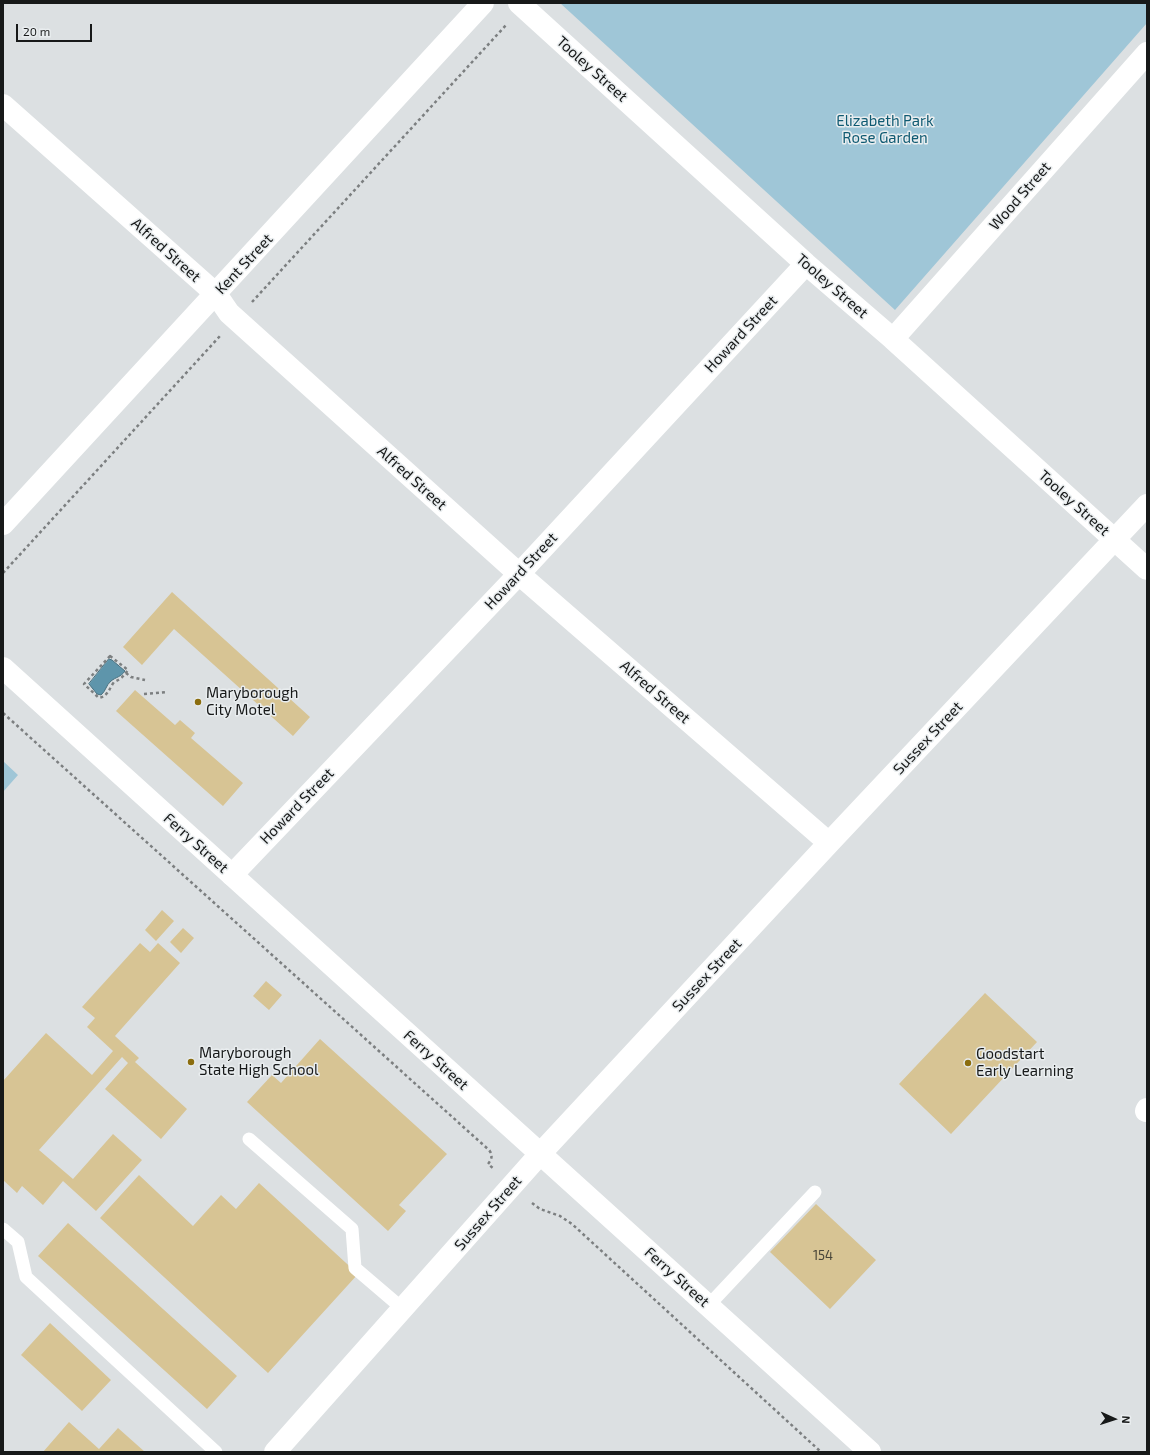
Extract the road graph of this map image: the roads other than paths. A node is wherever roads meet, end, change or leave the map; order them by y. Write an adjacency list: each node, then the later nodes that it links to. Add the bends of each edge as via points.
1 (483, 3): 6 (street, Kent Street)
2 (519, 3): 5 (street, Tooley Street)
3 (1147, 52): 7 (street, Wood Street)
4 (3, 106): 6 (street, Alfred Street)
5 (806, 264): 7 (street, Tooley Street); 12 (street, Howard Street)
6 (216, 294): 9 (street, Kent Street); 12 (street, Alfred Street, via 229,313)
7 (893, 339): 10 (street, Tooley Street)
8 (1147, 505): 10 (street, Sussex Street)
9 (3, 524)
10 (1115, 540): 11 (street, Tooley Street); 14 (street, Sussex Street)
11 (1147, 569)
12 (519, 574): 14 (street, Alfred Street); 15 (street, Howard Street)
13 (3, 668): 15 (street, Ferry Street)
14 (829, 843): 17 (street, Sussex Street)
15 (232, 875): 17 (street, Ferry Street)
16 (249, 1139): 21 (lane, via 352,1229 355,1268)
17 (540, 1154): 20 (street, Ferry Street); 21 (street, Sussex Street)
18 (815, 1192): 20 (lane)
19 (3, 1229): 22 (lane, via 18,1242 26,1277)
20 (708, 1306): 24 (street, Ferry Street)
21 (403, 1309): 23 (street, Sussex Street)
22 (216, 1452)
23 (275, 1452)
24 (870, 1452)

